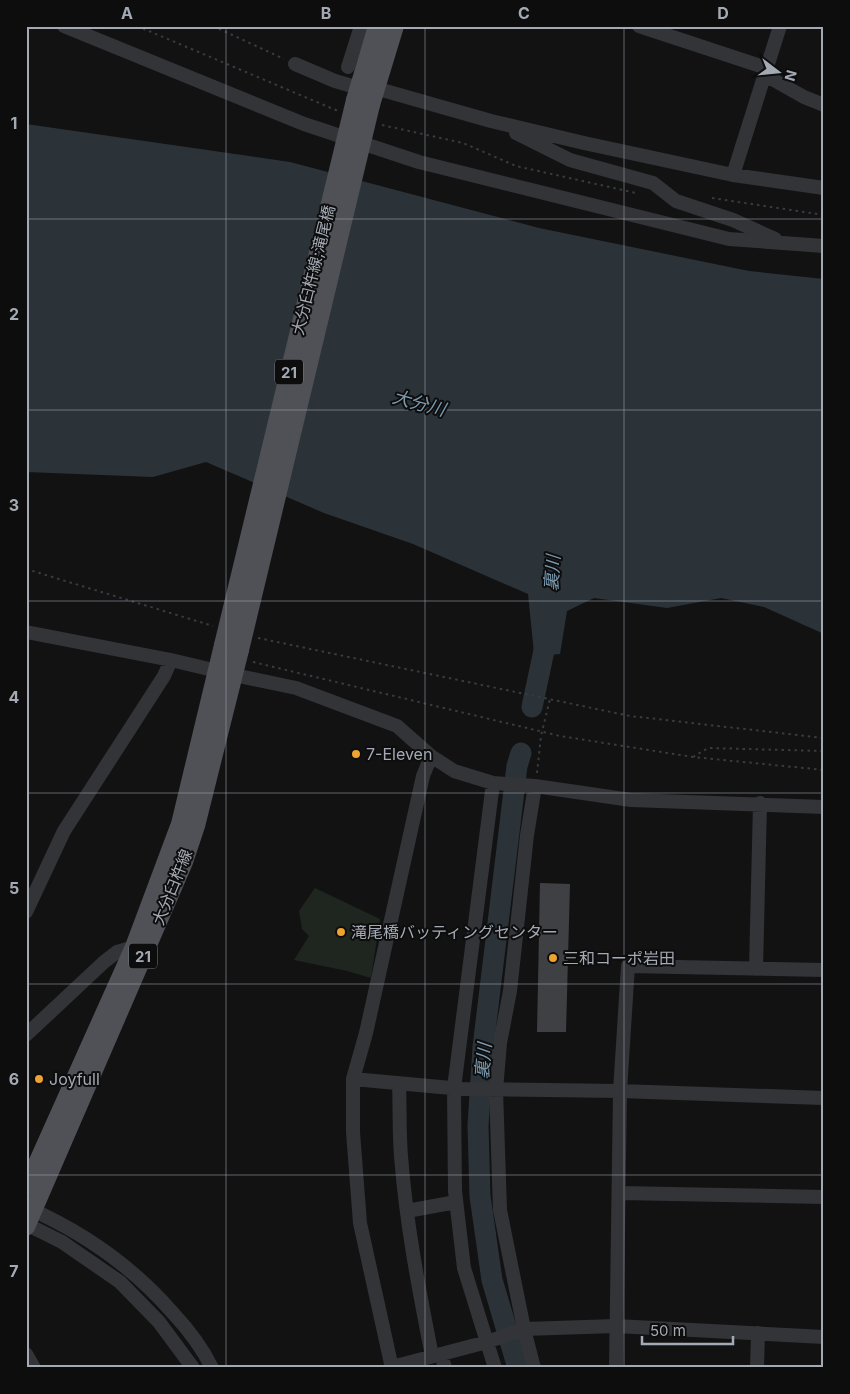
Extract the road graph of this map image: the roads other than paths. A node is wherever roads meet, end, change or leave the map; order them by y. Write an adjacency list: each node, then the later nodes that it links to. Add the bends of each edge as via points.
1 (64, 26): 15 (street, via 304,124 418,162 729,239)
2 (361, 26): 8 (street)
3 (378, 26): 10 (main road, 21)
4 (396, 26): 10 (main road, 21)
5 (639, 26): 9 (street)
6 (780, 26): 9 (street)
7 (295, 64): 10 (street)
8 (348, 67)
9 (766, 71): 11 (street, via 804,97); 13 (street)
10 (365, 95): 12 (street); 19 (main road, 大分臼杵線;滝尾橋 / 21, bridge); 20 (main road, 大分臼杵線;滝尾橋 / 21, bridge, via 222,637)
11 (824, 105)
12 (491, 121): 13 (street); 15 (street, via 570,160 653,184 676,200 733,220)
13 (733, 175): 14 (street)
14 (824, 188)
15 (786, 244): 16 (street)
16 (824, 246)
17 (26, 632): 18 (street)
18 (171, 660): 20 (street); 26 (street, via 164,676 64,831)
19 (237, 661): 20 (street); 21 (street, via 296,688 396,726); 42 (main road, 大分臼杵線 / 21, via 184,862)
20 (217, 670): 27 (main road, 大分臼杵線 / 21, via 180,824)
21 (431, 756): 22 (street, via 454,771); 31 (street, via 422,776)
22 (493, 783): 23 (street); 33 (street)
23 (532, 786): 24 (street, via 631,800); 34 (street, via 510,991)
24 (760, 803): 25 (street); 28 (street)
25 (824, 807)
26 (26, 912)
27 (134, 947): 30 (street, via 117,952 104,962); 37 (main road, 大分臼杵線 / 21)
28 (756, 969): 29 (street); 35 (street, via 628,966)
29 (824, 970)
30 (26, 1035)
31 (354, 1079): 32 (street); 50 (street, via 353,1132 360,1223)
32 (399, 1083): 33 (street); 41 (street, via 400,1154)
33 (458, 1088): 34 (street); 40 (street)
34 (492, 1090): 35 (street); 44 (street, via 500,1210)
35 (620, 1091): 36 (street); 38 (street)
36 (824, 1098)
37 (26, 1188)
38 (619, 1193): 39 (street); 43 (street)
39 (824, 1197)
40 (456, 1202): 41 (street); 47 (street, via 464,1268)
41 (407, 1211): 49 (street, via 414,1265)
42 (28, 1219): 52 (street, via 120,1282 159,1322); 53 (street, via 75,1231 122,1262 185,1326)
43 (616, 1326): 44 (street); 45 (street); 57 (street)
44 (522, 1330): 47 (street); 56 (street)
45 (758, 1333): 46 (street); 58 (street)
46 (824, 1337)
47 (492, 1340): 49 (street); 55 (street)
48 (26, 1354): 51 (street)
49 (436, 1355): 50 (street); 54 (street)
50 (392, 1367)
51 (34, 1368)
52 (193, 1368)
53 (212, 1368)
54 (445, 1368)
55 (495, 1368)
56 (534, 1368)
57 (616, 1368)
58 (757, 1368)

